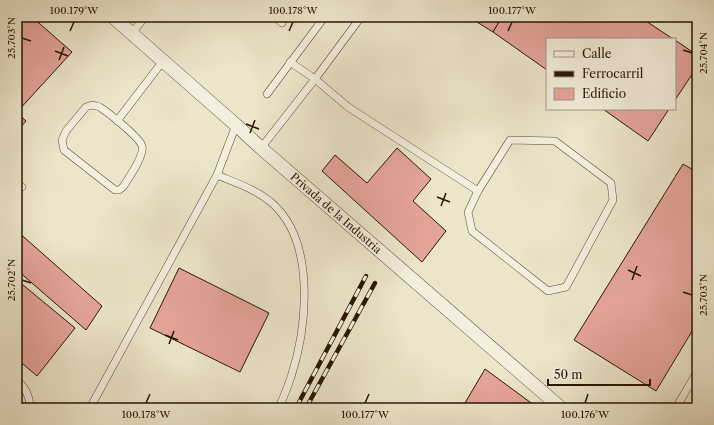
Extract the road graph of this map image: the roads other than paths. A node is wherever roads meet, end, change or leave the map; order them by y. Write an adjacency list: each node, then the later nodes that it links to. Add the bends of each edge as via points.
1 (113, 17): 7 (street, Privada de la Industria)
2 (145, 17): 7 (lane)
3 (275, 17): 6 (lane)
4 (361, 17): 10 (lane)
5 (323, 19): 9 (lane)
6 (282, 23)
7 (132, 33): 8 (street, Privada de la Industria)
8 (163, 61): 12 (lane); 13 (street, Privada de la Industria)
9 (290, 62): 10 (lane); 11 (lane)
10 (315, 80): 14 (lane); 16 (lane, via 348,107)
11 (267, 94)
12 (117, 121): 12 (lane, via 137,138 142,146 142,154 123,188 115,190 64,150 62,140 66,131 86,107 100,107)
13 (236, 125): 14 (street, Privada de la Industria); 15 (lane)
14 (261, 148): 22 (street, Privada de la Industria)
15 (217, 175): 20 (lane); 21 (lane, via 261,194 274,204 286,219 299,250 304,278 301,339 296,363)
16 (478, 191): 16 (lane, via 468,212 472,231 548,291 566,287 613,200 611,184 555,141 549,140 510,140)
17 (697, 372): 23 (lane)
18 (17, 380): 19 (lane, via 23,385 30,399)
19 (30, 408)
20 (90, 408)
21 (278, 408)
22 (561, 408)
23 (676, 408)

